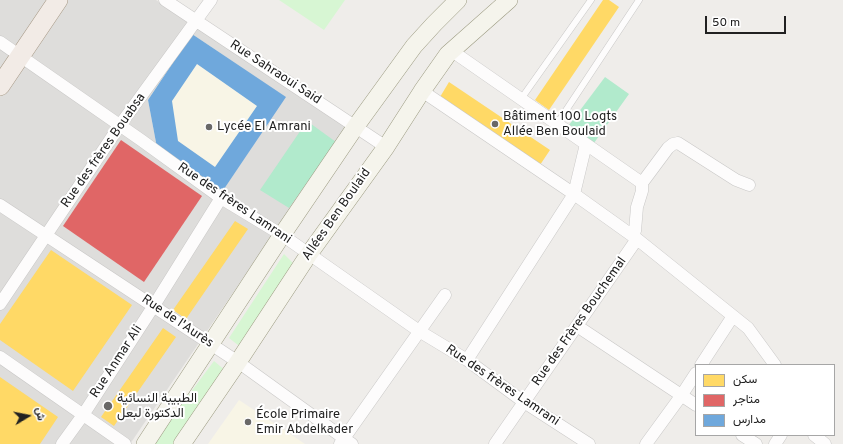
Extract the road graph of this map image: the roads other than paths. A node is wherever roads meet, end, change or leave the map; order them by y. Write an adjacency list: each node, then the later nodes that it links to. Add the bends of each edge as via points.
1 (58, 0): 11 (main road)
2 (165, 0): 8 (street, Rue Sahraoui Said)
3 (211, 0): 8 (street, Rue des frères Bouabsa)
4 (458, 0): 17 (main road, via 414,46)
5 (509, 0): 10 (main road, Allées Ben Boulaid)
6 (591, 0): 14 (lane)
7 (639, 0): 15 (lane)
8 (196, 22): 16 (street, Rue des frères Bouabsa); 17 (street, Rue Sahraoui Said)
9 (0, 42): 11 (street, Rue des frères Lamrani)
10 (452, 51): 13 (main road, Allées Ben Boulaid); 14 (street)
11 (21, 57): 12 (main road); 16 (street, Rue des frères Lamrani)
12 (0, 86)
13 (422, 91): 19 (main road, Allées Ben Boulaid); 22 (street)
14 (521, 99): 15 (street)
15 (557, 124): 18 (street)
16 (120, 125): 23 (street, Rue des frères Lamrani); 27 (street, Rue des frères Bouabsa)
17 (356, 126): 19 (street, Rue Sahraoui Said); 25 (main road)
18 (586, 144): 20 (street); 22 (street)
19 (386, 147): 28 (main road, Allées Ben Boulaid)
20 (642, 183): 21 (street, via 668,148 678,143 736,180); 26 (street, via 637,207)
21 (749, 185)
22 (574, 194): 26 (street); 37 (street)
23 (221, 198): 25 (street, Rue des frères Lamrani); 31 (street, Rue Anmar Ali)
24 (0, 205): 27 (street, Rue de l'Aurès)
25 (282, 235): 28 (street, Rue des frères Lamrani); 35 (main road)
26 (636, 235): 32 (street); 33 (street, Rue des Frères Bouchemal)
27 (46, 236): 30 (street, Rue des frères Bouabsa); 31 (street, Rue de l'Aurès)
28 (309, 254): 34 (street, Rue des frères Lamrani); 38 (main road, Allées Ben Boulaid)
29 (445, 295): 34 (street)
30 (0, 304)
31 (153, 307): 35 (street, Rue de l'Aurès); 45 (street, Rue Anmar Ali)
32 (733, 316): 39 (street); 40 (street, via 748,328)
33 (576, 326): 42 (street); 43 (street, Rue des Frères Bouchemal)
34 (419, 331): 37 (street, Rue des frères Lamrani); 48 (street)
35 (211, 345): 38 (street, Rue de l'Aurès); 51 (main road)
36 (0, 357): 45 (street)
37 (466, 360): 43 (street, Rue des frères Lamrani)
38 (238, 362): 48 (street, Rue de l'Aurès); 52 (main road, Allées Ben Boulaid)
39 (702, 364)
40 (774, 364)
41 (695, 375): 42 (street)
42 (681, 396): 44 (street); 55 (street)
43 (524, 402): 53 (street, Rue des Frères Bouchemal); 54 (street, Rue des frères Lamrani)
44 (695, 404)
45 (83, 415): 49 (street, Rue Anmar Ali); 50 (street)
46 (744, 436): 56 (street)
47 (815, 436): 57 (street)
48 (345, 442)
49 (62, 444)
50 (125, 444)
51 (145, 444)
52 (182, 444)
53 (495, 444)
54 (589, 444)
55 (646, 444)
56 (756, 444)
57 (825, 444)

